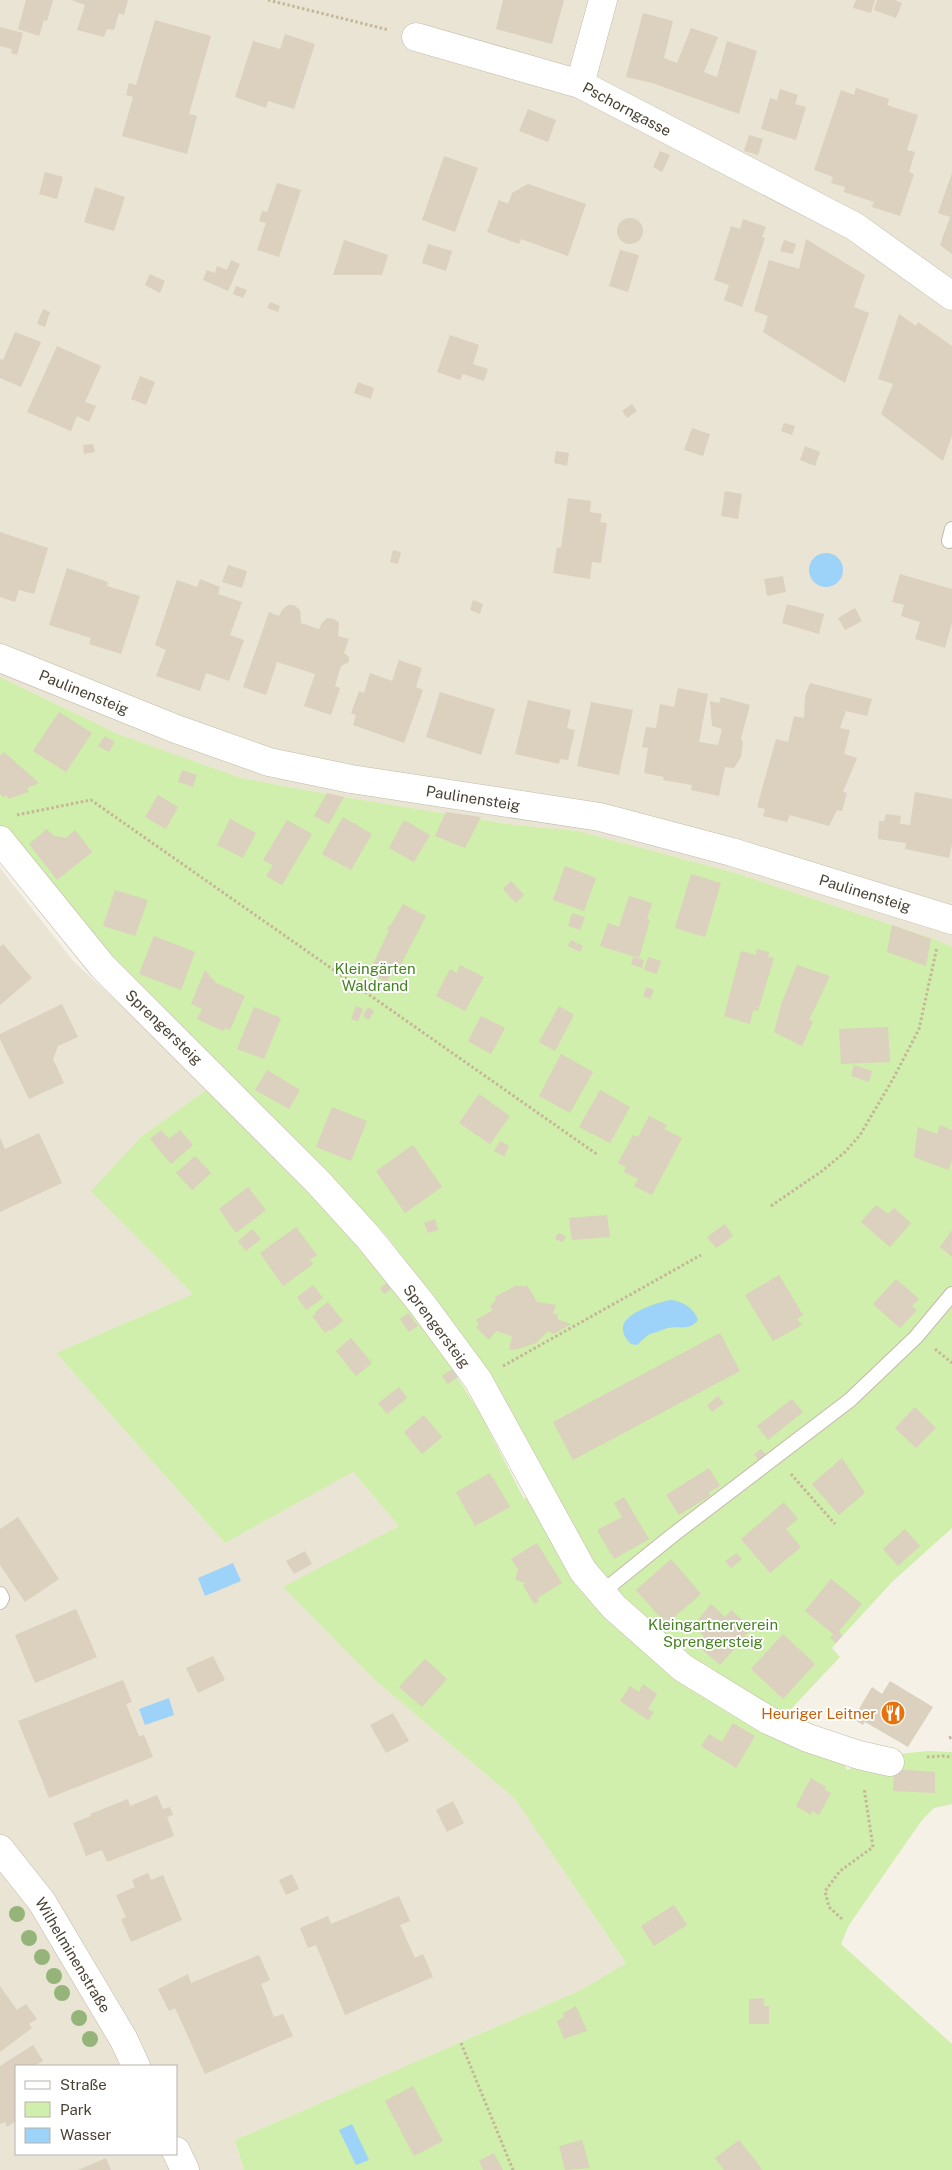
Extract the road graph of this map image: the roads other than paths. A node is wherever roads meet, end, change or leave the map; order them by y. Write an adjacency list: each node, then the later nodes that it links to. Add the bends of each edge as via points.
1 (602, 0): 3 (street)
2 (416, 37): 3 (street, Pschorngasse)
3 (580, 84): 4 (street, Pschorngasse, via 854,226)
4 (952, 296)
5 (0, 658): 7 (street, Paulinensteig, via 176,730 269,762 351,779 600,817 732,852)
6 (4, 829): 9 (street, Sprengersteig, via 103,967 318,1182 422,1304 478,1380 583,1570)
7 (948, 919)
8 (952, 1294): 9 (lane, via 916,1337 850,1400)
9 (601, 1593): 12 (street, Sprengersteig, via 653,1644 719,1692 808,1738)
10 (0, 1594): 11 (lane)
11 (0, 1602)
12 (890, 1762)
13 (0, 1849): 14 (street, Wilhelminenstraße, via 42,1902)
14 (136, 2065)
15 (178, 2155): 16 (street)
16 (185, 2170)

